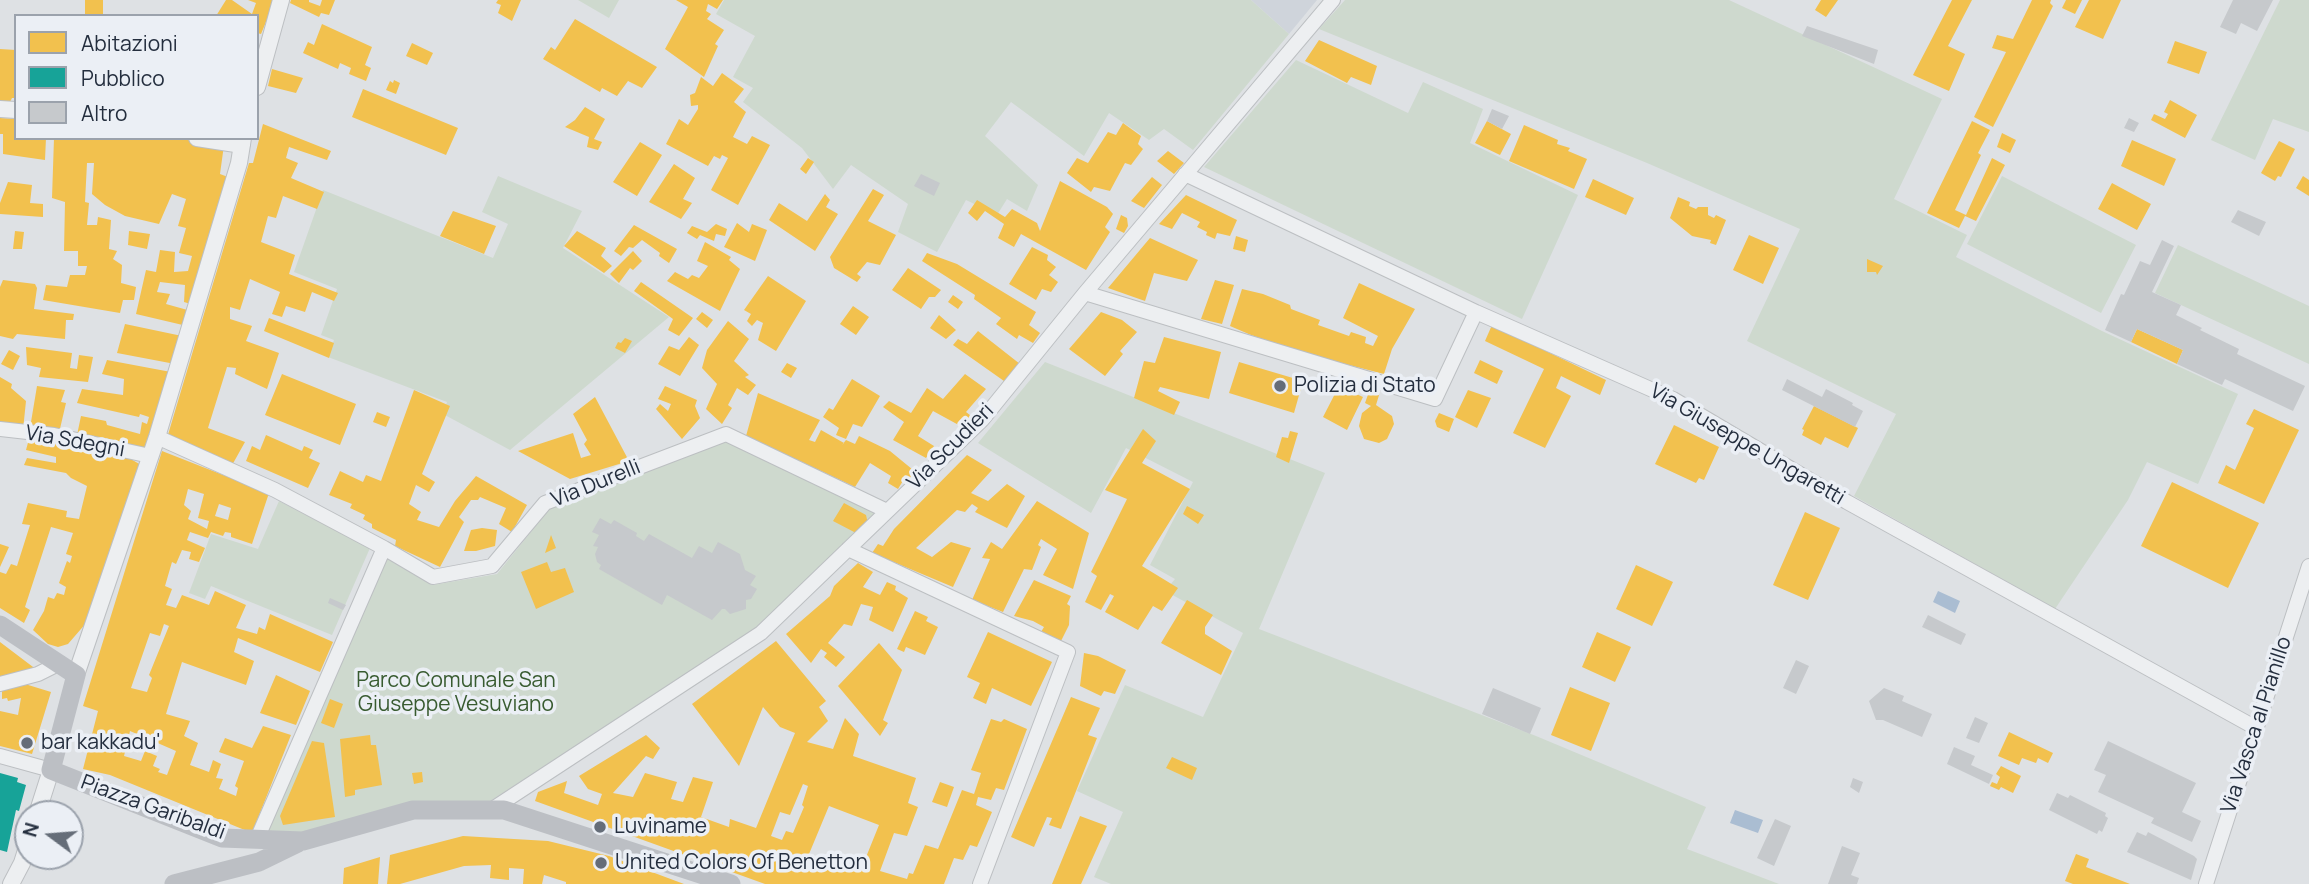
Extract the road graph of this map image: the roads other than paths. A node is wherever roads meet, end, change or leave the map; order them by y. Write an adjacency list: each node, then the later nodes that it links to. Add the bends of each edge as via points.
1 (281, 0): 3 (street)
2 (1333, 0): 5 (street, Via Scudieri)
3 (259, 80)
4 (243, 141): 9 (street)
5 (1185, 174): 6 (street, Via Scudieri); 7 (street, Via Giuseppe Ungaretti)
6 (1085, 293): 7 (street, via 1435,399); 11 (street, Via Scudieri, via 982,420)
7 (1476, 312): 18 (street, Via Giuseppe Ungaretti, via 1673,399 1847,502)
8 (0, 429): 10 (street, Via Sdegni, via 54,435)
9 (158, 437): 10 (street); 12 (street, Via Durelli, via 275,490)
10 (150, 456): 16 (street)
11 (887, 511): 12 (street, Via Durelli, via 726,434 545,503 492,566 433,577); 13 (street, Via Scudieri)
12 (384, 548): 23 (street)
13 (848, 549): 22 (street, Via Scudieri, via 761,633); 27 (street, via 1068,652)
14 (2309, 566): 18 (street, Via Vasca al Pianillo)
15 (0, 625): 16 (main road)
16 (68, 669): 17 (street); 20 (main road)
17 (0, 684)
18 (2256, 728): 28 (street, Via Vasca al Pianillo)
19 (0, 757): 20 (street)
20 (51, 770): 21 (street); 23 (main road, Piazza Garibaldi, via 222,838)
21 (41, 800)
22 (498, 810): 24 (main road, Piazza Garibaldi, via 414,810); 26 (main road, Piazza Garibaldi)
23 (257, 839): 24 (main road, Piazza Garibaldi)
24 (303, 841): 25 (main road, via 259,862)
25 (174, 884)
26 (731, 884)
27 (980, 884)
28 (2206, 884)

